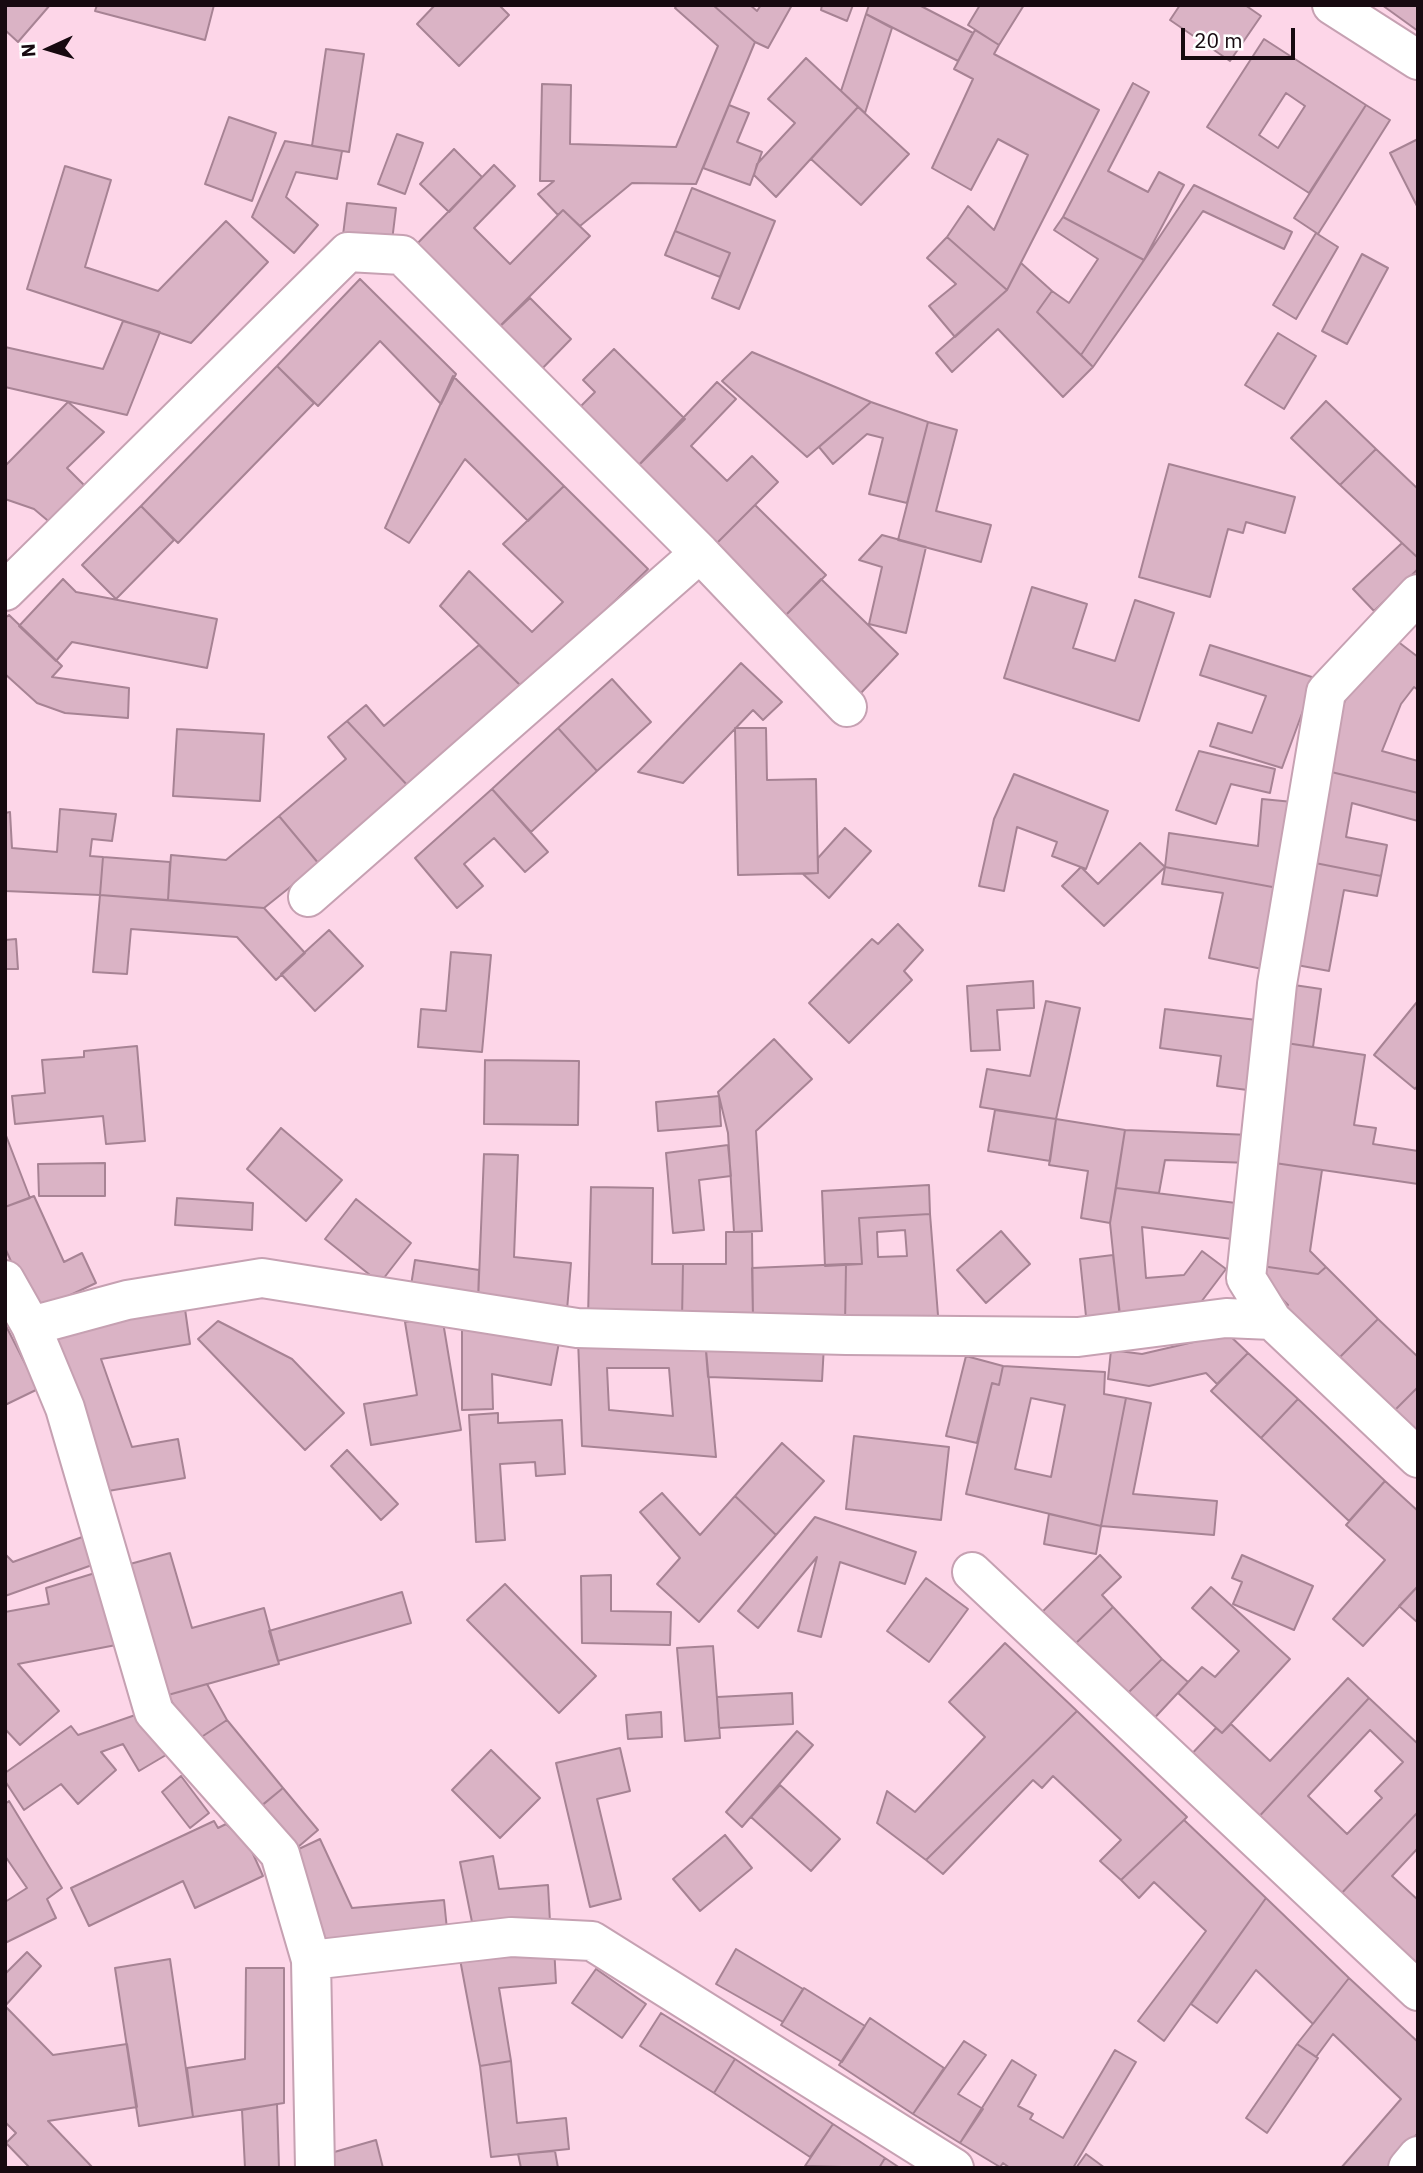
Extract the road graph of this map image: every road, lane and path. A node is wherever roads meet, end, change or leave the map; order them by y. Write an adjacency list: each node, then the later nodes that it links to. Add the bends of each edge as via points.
1 (1332, 5): 2 (street)
2 (1418, 60)
3 (700, 553): 4 (street, via 401,255 348,252); 6 (street); 7 (street)
4 (5, 591)
5 (1418, 594): 9 (street, via 1326,692 1277,984 1246,1278)
6 (847, 707)
7 (308, 897)
8 (5, 1280): 10 (street)
9 (1272, 1320): 10 (street, via 1226,1318 1078,1336 577,1328 262,1278 127,1300); 11 (street)
10 (31, 1326): 13 (street, via 65,1408 155,1712 280,1854)
11 (1418, 1458)
12 (972, 1572): 14 (street)
13 (311, 1960): 16 (street); 17 (street, via 511,1937 592,1941)
14 (1418, 1991)
15 (1418, 2156): 18 (street)
16 (316, 2168)
17 (954, 2168)
18 (1408, 2168)

